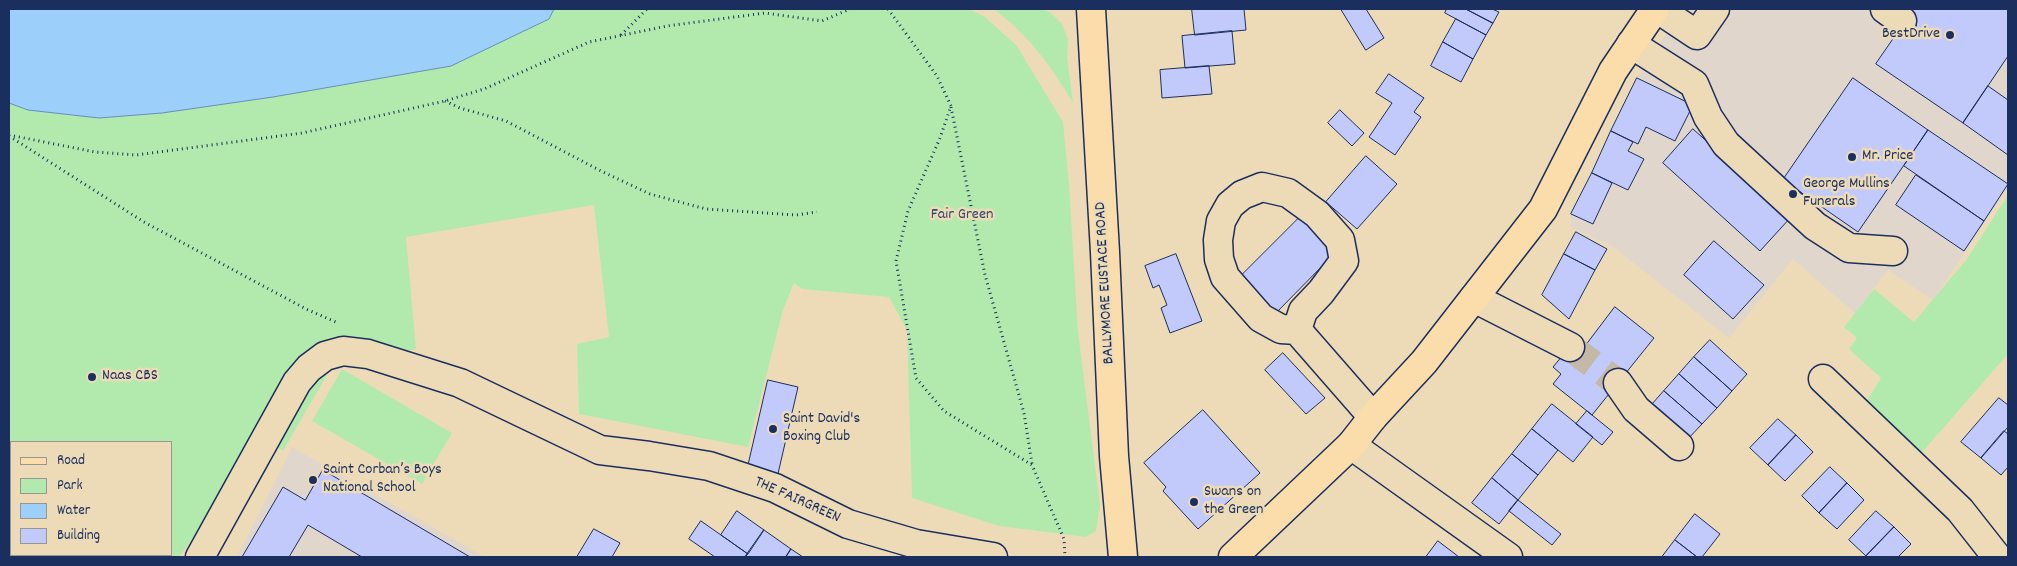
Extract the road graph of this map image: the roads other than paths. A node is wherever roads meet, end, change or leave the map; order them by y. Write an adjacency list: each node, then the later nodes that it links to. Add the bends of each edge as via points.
1 (1091, 9): 16 (main road, BALLYMORE EUSTACE ROAD, via 1114,456)
2 (1656, 9): 3 (street, via 1697,35); 4 (main road)
3 (1715, 9)
4 (1631, 44): 5 (street, via 1694,84 1708,117 1726,144 1815,226 1849,248); 6 (main road, via 1613,71 1543,209)
5 (1893, 250)
6 (1474, 298): 8 (street); 11 (main road, via 1424,362)
7 (1297, 330): 7 (street, via 1303,311 1344,261 1340,240 1317,214 1288,193 1262,187 1242,195 1230,206 1221,222 1218,240 1224,277 1260,318 1281,328); 11 (street)
8 (1570, 347)
9 (1823, 379): 19 (street, via 1960,510)
10 (1618, 383): 13 (street, via 1636,409)
11 (1373, 417): 12 (main road)
12 (1350, 445): 17 (main road); 18 (street)
13 (1679, 446)
14 (200, 557): 15 (street, THE FAIRGREEN, via 297,382 325,356 343,351 368,354 460,383 600,450 708,466 775,488 848,524 916,544)
15 (993, 557)
16 (1123, 557)
17 (1233, 557)
18 (1508, 557)
19 (1997, 557)

